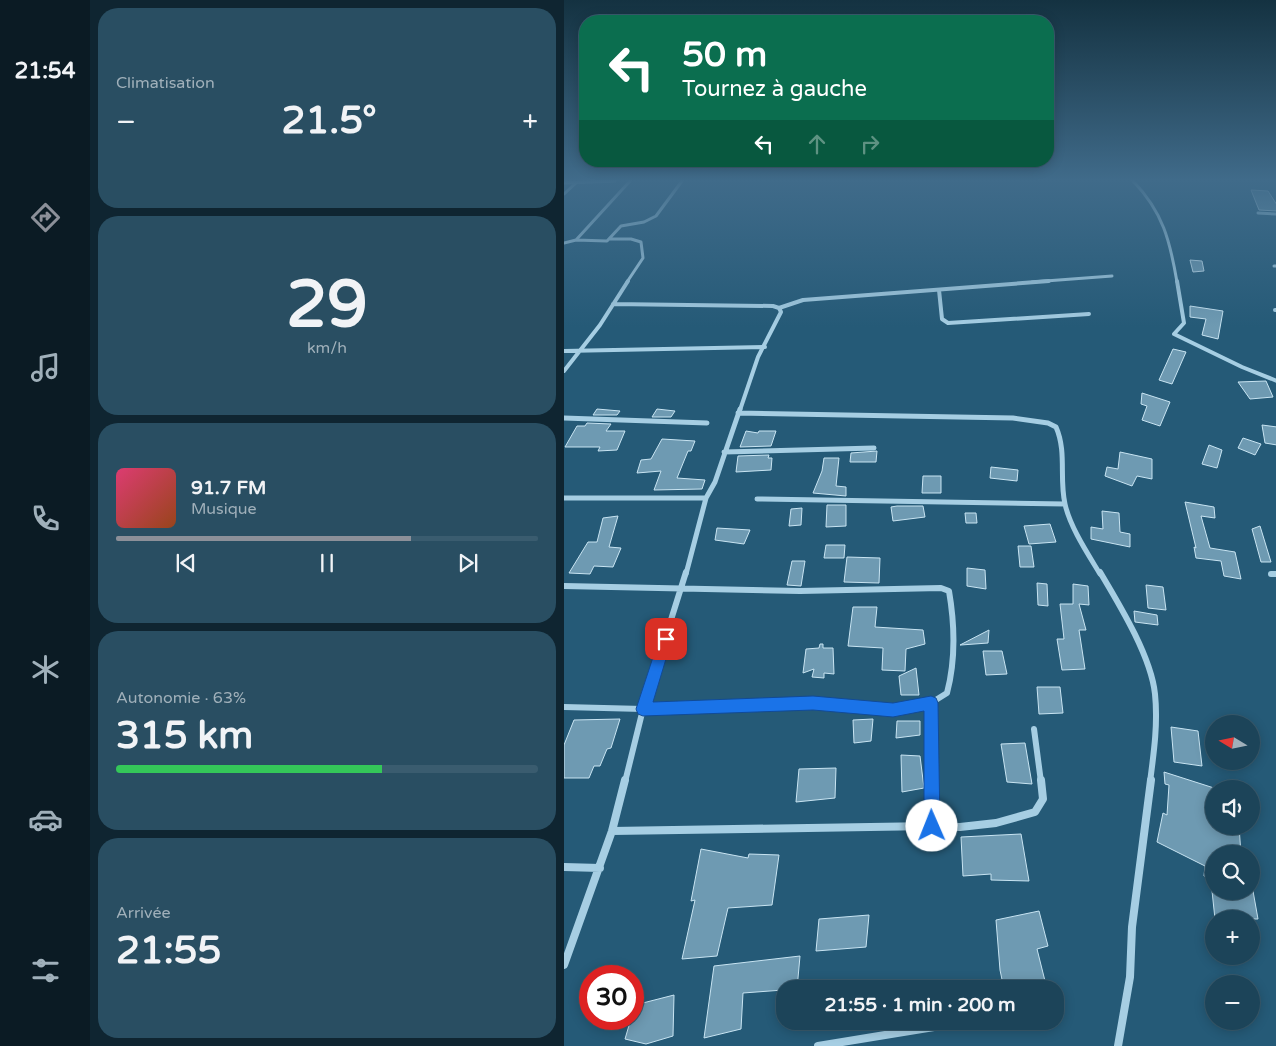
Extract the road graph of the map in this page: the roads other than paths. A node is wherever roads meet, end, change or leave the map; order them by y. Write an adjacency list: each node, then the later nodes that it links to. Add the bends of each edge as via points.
1 (585, 230): 5 (street)
2 (618, 230): 4 (street)
3 (1167, 230): 16 (street, via 1184,323 1174,334)
4 (610, 239): 5 (street); 9 (street, via 642,242 642,258)
5 (576, 240): 6 (street)
6 (564, 244)
7 (1112, 276): 8 (street)
8 (939, 290): 10 (street, via 803,300); 11 (street, via 942,318 948,323)
9 (613, 304): 10 (street); 13 (street)
10 (779, 308): 12 (street, via 781,312)
11 (1089, 314)
12 (765, 346): 13 (street); 17 (street)
13 (580, 350): 14 (street); 15 (street)
14 (564, 351)
15 (564, 371)
16 (1276, 381)
17 (738, 412): 21 (street); 25 (street, via 1013,418 1048,423 1056,427 1062,441)
18 (564, 418): 19 (street)
19 (707, 423)
20 (874, 448): 21 (street)
21 (724, 452): 23 (street, via 715,482)
22 (564, 498): 23 (street)
23 (706, 498): 27 (street)
24 (757, 499): 25 (street)
25 (1066, 504): 39 (street, via 1084,549 1121,607 1141,648 1155,692 1156,738 1132,927 1130,977)
26 (564, 586): 27 (street)
27 (682, 587): 28 (street, via 800,592 940,588 949,591 955,624 953,673 947,693); 30 (street)
28 (931, 703): 30 (street, via 893,710 813,703); 32 (street)
29 (564, 707): 30 (street)
30 (643, 709): 33 (street)
31 (1034, 729): 32 (street, via 1043,799 1035,812 983,826 958,829)
32 (932, 826): 33 (street)
33 (612, 831): 35 (street)
34 (564, 867): 35 (street)
35 (600, 868): 36 (street)
36 (564, 964)
37 (916, 1030): 38 (street)
38 (818, 1046)
39 (1118, 1046)

